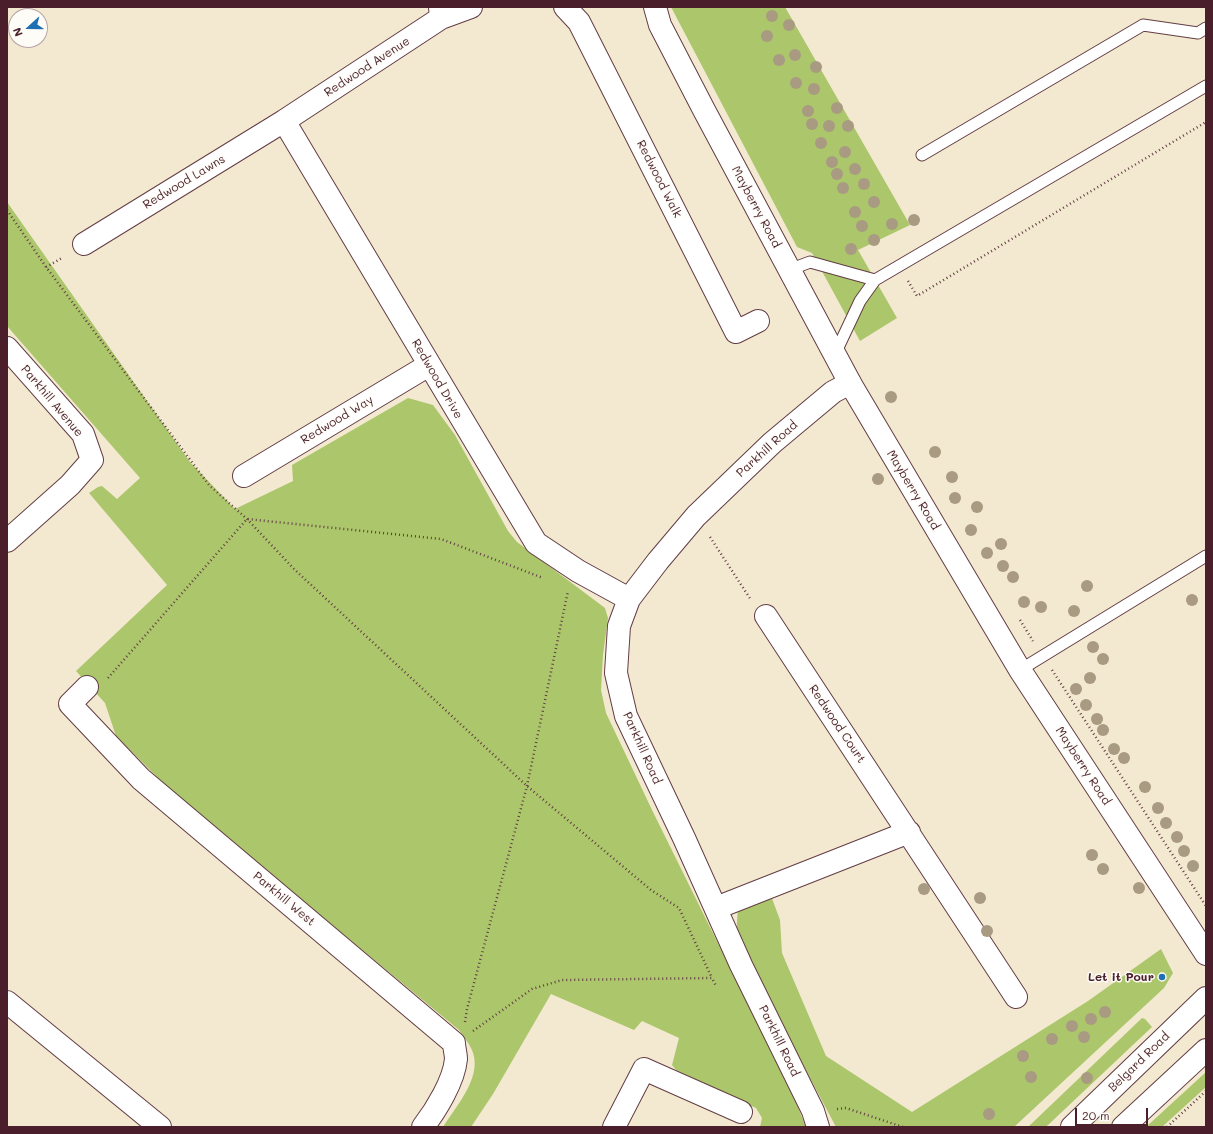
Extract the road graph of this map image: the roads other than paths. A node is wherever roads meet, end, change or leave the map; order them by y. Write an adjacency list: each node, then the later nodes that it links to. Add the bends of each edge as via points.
1 (471, 7): 4 (street)
2 (565, 7): 12 (street, Redwood Walk, via 579,22 736,332)
3 (655, 7): 10 (street, Mayberry Road, via 660,25)
4 (440, 13): 7 (street, Redwood Avenue)
5 (1206, 28): 8 (lane, via 1198,33 1143,25)
6 (1206, 86): 11 (lane)
7 (284, 121): 9 (street, Redwood Lawns); 15 (street, Redwood Drive)
8 (922, 155)
9 (84, 244)
10 (789, 270): 11 (lane, via 810,262); 14 (street, Mayberry Road)
11 (875, 280): 14 (lane, via 862,298)
12 (758, 321)
13 (7, 348): 18 (street, Parkhill Avenue, via 82,434 99,463)
14 (835, 355): 16 (street, Mayberry Road)
15 (429, 364): 17 (street, Redwood Way); 20 (street, Redwood Drive, via 536,543 578,571)
16 (850, 383): 20 (street, Parkhill Road, via 833,392 772,443 696,516); 22 (street, Mayberry Road)
17 (244, 476)
18 (7, 541)
19 (1206, 556): 22 (lane)
20 (629, 599): 25 (street, Parkhill Road, via 619,626 616,673 626,716)
21 (766, 616): 24 (street, Redwood Court)
22 (1020, 670): 26 (street, Mayberry Road)
23 (95, 685): 33 (street, Parkhill West, via 70,704 141,779 454,1043 456,1058 452,1072 439,1105)
24 (909, 832): 25 (street); 27 (street, Redwood Court)
25 (716, 908): 35 (street, Parkhill Road, via 741,965 813,1111)
26 (1206, 954)
27 (1016, 996)
28 (1206, 998): 36 (street, Belgard Road)
29 (7, 1002): 32 (street)
30 (1206, 1050): 37 (street)
31 (741, 1112): 34 (street, via 644,1069)
32 (146, 1123)
33 (423, 1127)
34 (614, 1127)
35 (818, 1127)
36 (1072, 1127)
37 (1123, 1127)

